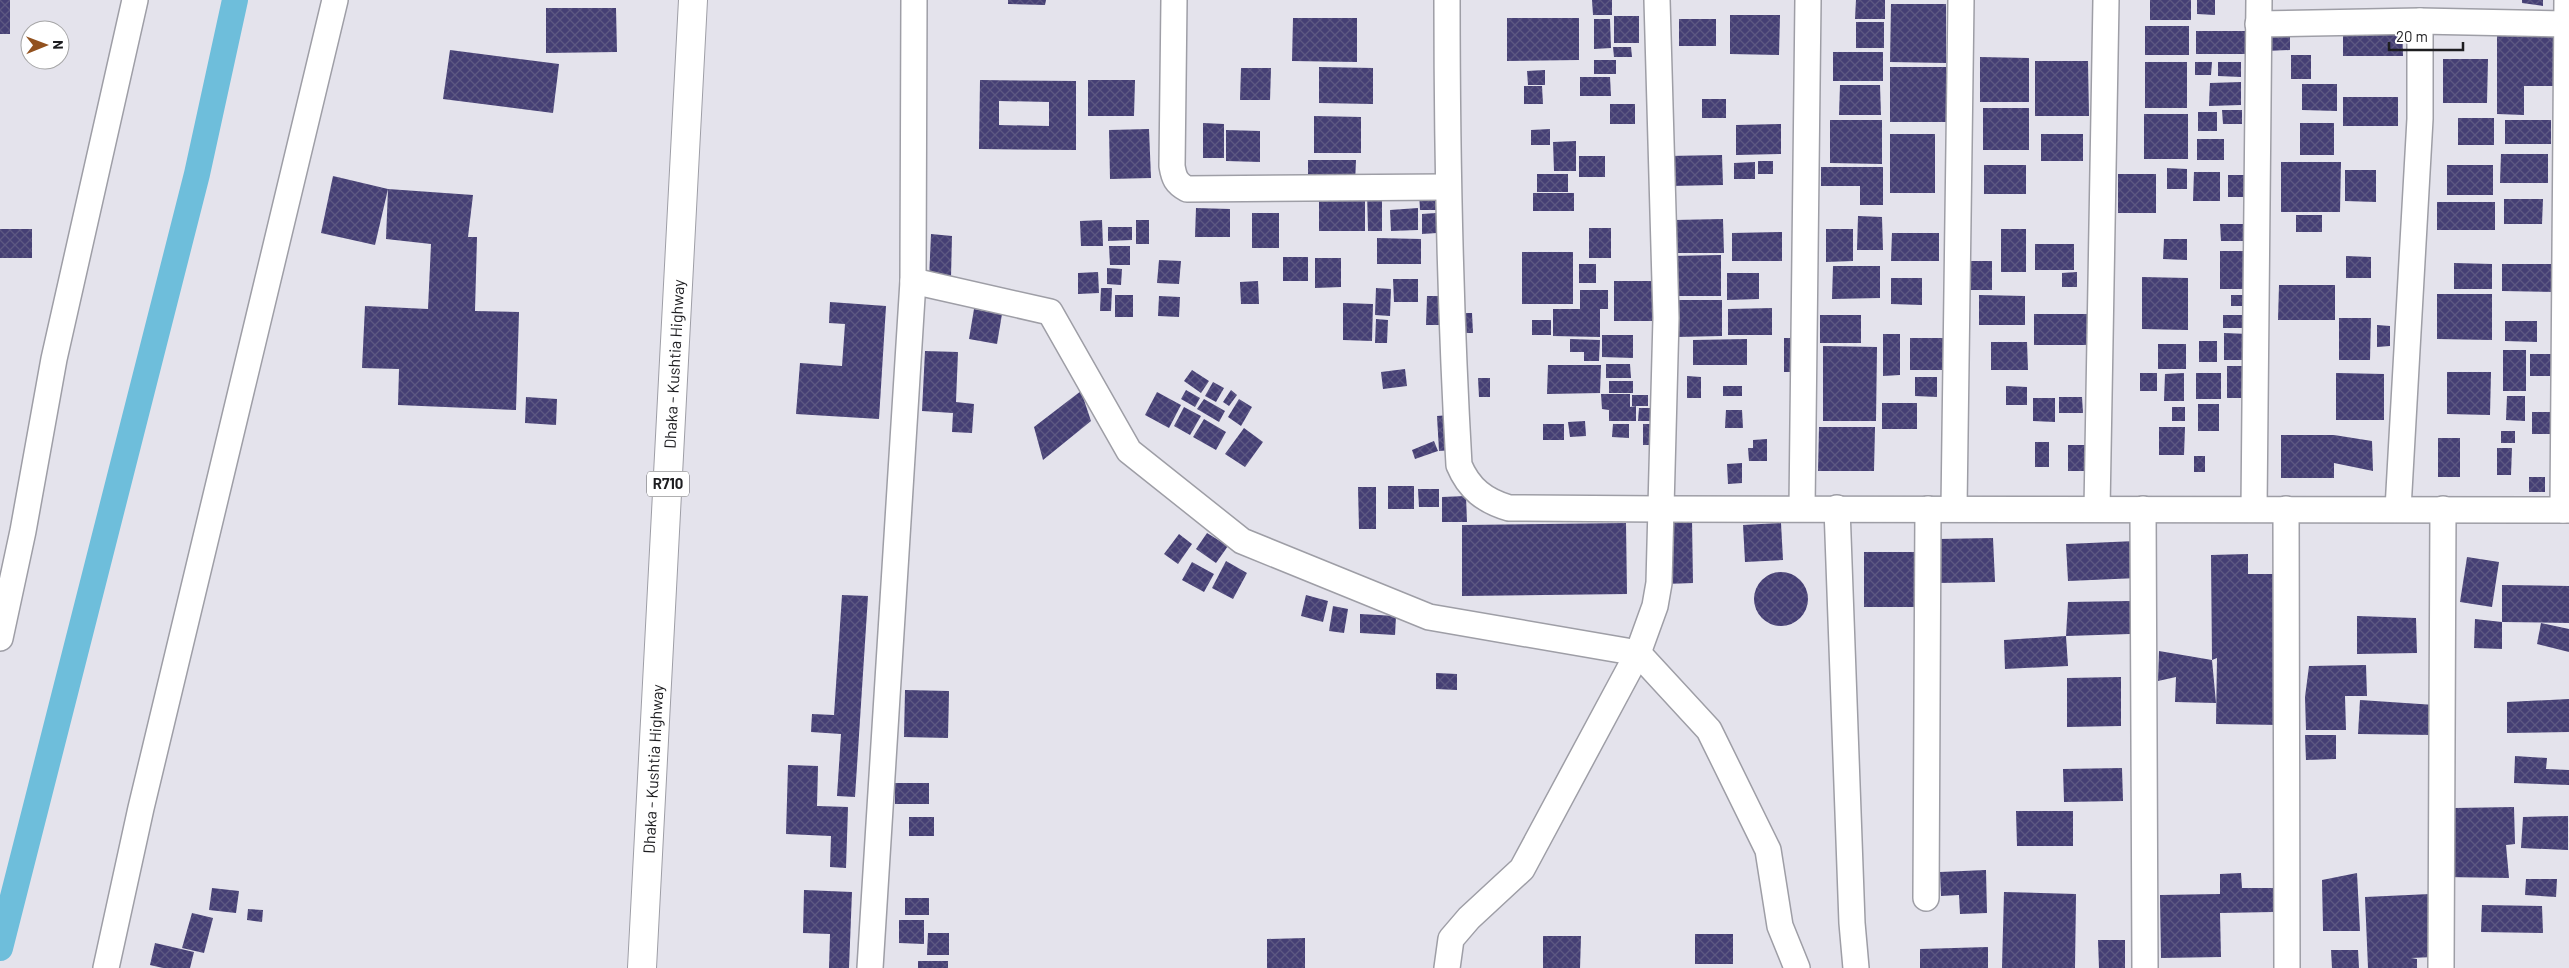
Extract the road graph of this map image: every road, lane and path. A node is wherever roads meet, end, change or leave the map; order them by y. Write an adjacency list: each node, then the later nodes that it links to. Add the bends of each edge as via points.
1 (135, 0): 28 (street, via 54,359)
2 (335, 0): 31 (street)
3 (693, 0): 32 (main road, Dhaka - Kushtia Highway / R710)
4 (914, 0): 15 (street)
5 (1174, 0): 14 (street, via 1172,166 1174,179 1180,186 1187,189)
6 (1447, 0): 14 (street)
7 (1657, 0): 25 (street, via 1666,318)
8 (1808, 0): 16 (street)
9 (1961, 0): 19 (street)
10 (2106, 0): 20 (street)
11 (2259, 12): 13 (street); 22 (street)
12 (2566, 12): 13 (street); 27 (street)
13 (2420, 21): 26 (street, via 2420,119)
14 (1447, 187): 25 (street, via 1459,465 1465,480 1490,503 1509,508)
15 (913, 280): 29 (street, via 1050,312 1129,451 1242,541 1429,617); 33 (street)
16 (1802, 508): 17 (street); 25 (street)
17 (1837, 508): 18 (street); 36 (street)
18 (1928, 508): 19 (street); 30 (street)
19 (1954, 508): 20 (street)
20 (2097, 509): 21 (street)
21 (2143, 509): 22 (street); 37 (street)
22 (2254, 509): 23 (street)
23 (2286, 509): 26 (street); 38 (street)
24 (2443, 509): 26 (street); 27 (street); 39 (street)
25 (1660, 510): 29 (street, via 1655,606)
26 (2398, 510)
27 (2566, 510)
28 (0, 638)
29 (1638, 653): 34 (street, via 1522,869 1469,918 1451,940); 35 (street, via 1709,730 1768,850 1780,926)
30 (1926, 898)
31 (106, 968)
32 (642, 968)
33 (870, 968)
34 (1447, 968)
35 (1798, 968)
36 (1856, 968)
37 (2145, 968)
38 (2287, 968)
39 (2441, 968)

